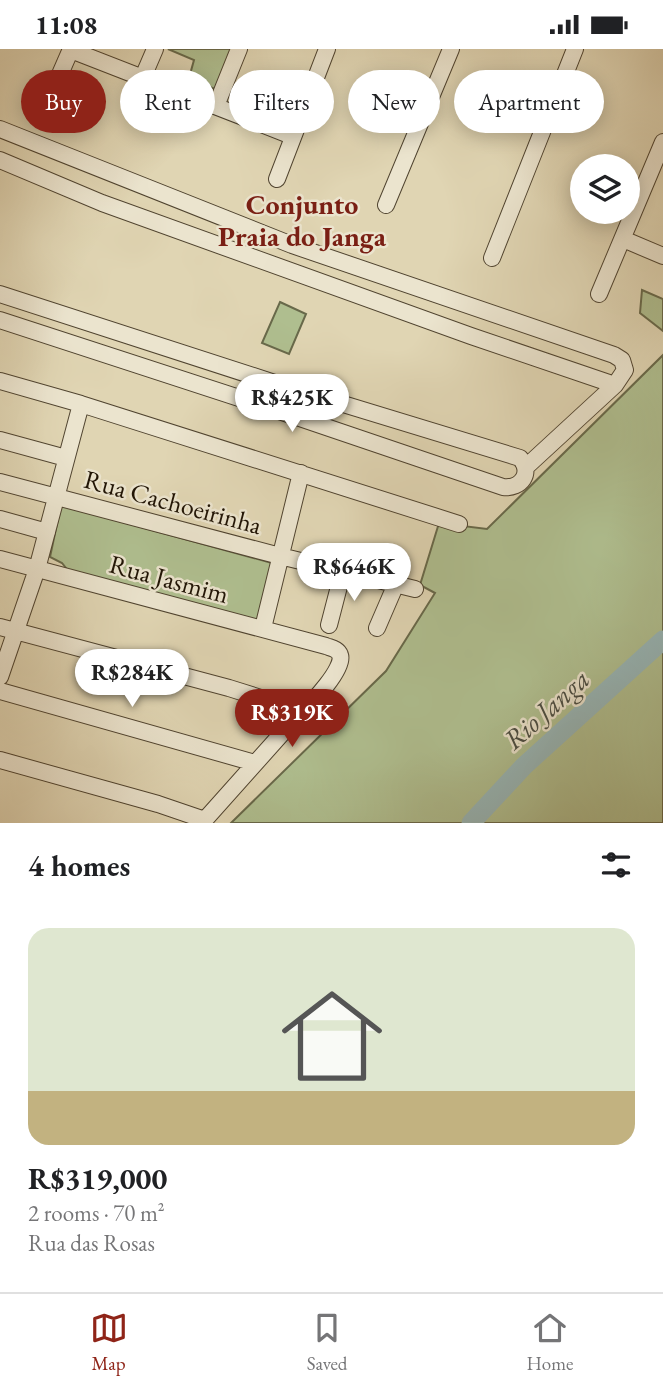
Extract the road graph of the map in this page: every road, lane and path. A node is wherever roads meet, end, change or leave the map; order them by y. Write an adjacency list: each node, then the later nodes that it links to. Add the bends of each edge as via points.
1 (71, 49): 7 (street); 8 (street)
2 (155, 49): 9 (street)
3 (239, 49): 10 (street)
4 (327, 49): 12 (street)
5 (451, 49): 18 (street)
6 (575, 49): 22 (street)
7 (62, 70)
8 (125, 70)
9 (146, 70)
10 (216, 106): 12 (street)
11 (0, 129): 15 (street)
12 (292, 137): 16 (street)
13 (663, 142): 19 (street)
14 (0, 160): 17 (street)
15 (114, 175): 17 (street); 20 (street)
16 (277, 179)
17 (102, 202): 23 (street)
18 (386, 205)
19 (623, 239): 21 (street); 25 (street)
20 (292, 245): 23 (street); 26 (street)
21 (663, 257)
22 (492, 258)
23 (282, 268): 29 (street)
24 (0, 294): 27 (street)
25 (599, 294)
26 (481, 311): 29 (street); 32 (street, via 614,355 625,370)
27 (59, 313): 30 (street); 33 (street)
28 (0, 320): 30 (street)
29 (471, 336): 32 (street)
30 (51, 337): 35 (street)
31 (0, 381): 34 (street)
32 (615, 385): 38 (street)
33 (284, 386): 35 (street); 38 (street)
34 (81, 404): 37 (street); 39 (street)
35 (276, 410): 38 (street, via 503,487 512,488 524,478)
36 (0, 440): 37 (street)
37 (66, 458): 41 (street)
38 (523, 462)
39 (302, 473): 43 (street); 45 (street)
40 (0, 482): 41 (street, Rua Cachoeirinha)
41 (56, 497): 44 (street); 45 (street, Rua Cachoeirinha)
42 (0, 519): 44 (street)
43 (459, 524)
44 (47, 532): 47 (street)
45 (280, 556): 48 (street, Rua Cachoeirinha); 53 (street)
46 (0, 559): 47 (street, Rua Jasmim)
47 (37, 569): 53 (street, Rua Jasmim); 55 (street)
48 (343, 571): 49 (street, Rua Cachoeirinha); 51 (street)
49 (396, 584): 50 (street, Rua Cachoeirinha); 54 (street)
50 (415, 589)
51 (329, 625)
52 (0, 627): 55 (street)
53 (262, 628): 58 (street, Rua Jasmim, via 340,653 339,665)
54 (377, 628)
55 (17, 631): 56 (street); 58 (street)
56 (0, 677)
57 (0, 691): 60 (street)
58 (302, 711): 60 (street)
59 (0, 760): 61 (street)
60 (255, 763): 61 (street)
61 (203, 821)

